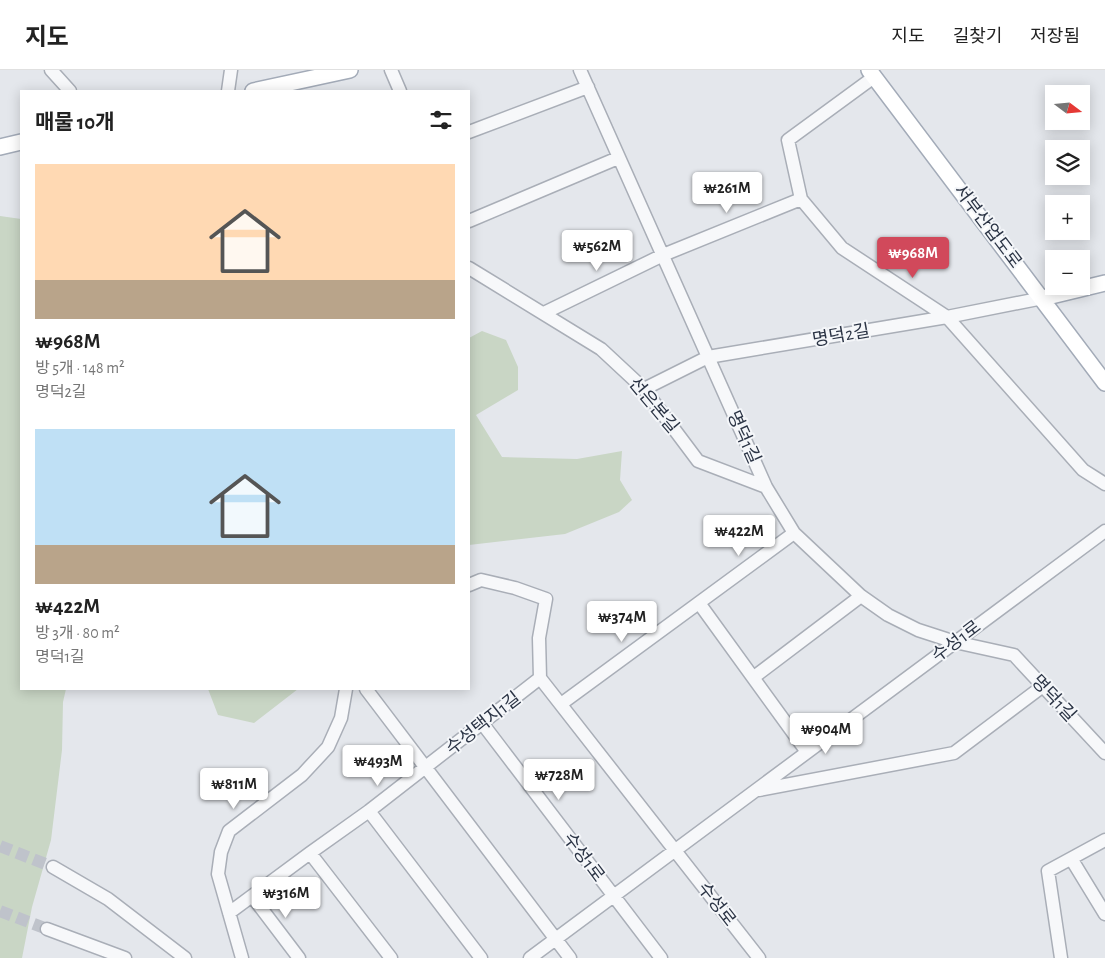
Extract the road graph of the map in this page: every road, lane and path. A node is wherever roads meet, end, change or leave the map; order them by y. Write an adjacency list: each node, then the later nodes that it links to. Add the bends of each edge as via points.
1 (52, 70): 8 (street)
2 (231, 70): 9 (street)
3 (350, 70): 10 (main road)
4 (391, 70): 11 (street)
5 (580, 70): 7 (street, 명덕1길)
6 (872, 73): 16 (street, via 788,140); 21 (main road, 서부산업도로)
7 (588, 87): 12 (street); 15 (street, 명덕1길)
8 (69, 90)
9 (228, 90)
10 (258, 90)
11 (400, 90)
12 (470, 132)
13 (20, 142): 14 (main road)
14 (0, 146)
15 (618, 158): 17 (street); 18 (street, 명덕1길)
16 (802, 199): 18 (street); 23 (street, via 842,248)
17 (470, 221)
18 (662, 255): 22 (street); 24 (street, 명덕1길)
19 (470, 269): 22 (street, 선은본길)
20 (1105, 283): 21 (main road)
21 (1042, 298): 23 (street, 명덕2길); 25 (main road, 서부산업도로)
22 (544, 313): 26 (street, 선은본길, via 601,349)
23 (947, 317): 24 (street, 명덕2길); 27 (street, via 1083,470)
24 (708, 357): 26 (street, 명덕2길); 28 (street, 명덕1길)
25 (1105, 383)
26 (644, 389): 28 (street, 선은본길, via 698,461)
27 (1105, 484)
28 (766, 487): 30 (street, 명덕1길)
29 (1105, 530): 34 (street, 수성1로)
30 (794, 533): 32 (street, 명덕1길); 33 (street)
31 (470, 585): 36 (street, via 481,580 546,599 539,638)
32 (861, 596): 34 (street, 명덕1길, via 910,626); 35 (street)
33 (699, 603): 35 (street); 40 (street)
34 (955, 642): 37 (street, 명덕1길, via 1014,655); 42 (street, 수성1로)
35 (754, 677): 42 (street)
36 (540, 678): 40 (street); 41 (street, 수성택지1길)
37 (1042, 686): 43 (street, 명덕1길); 45 (street, via 954,753)
38 (346, 690): 54 (street, via 340,718 328,747 302,775 229,831 221,852 218,874)
39 (367, 690): 44 (street)
40 (562, 704): 48 (street)
41 (482, 723): 44 (street, 수성택지1길); 53 (street, 수성1로)
42 (807, 752): 45 (street, 수성1로)
43 (1105, 752)
44 (425, 767): 46 (street, 수성택지1길); 57 (street)
45 (755, 791): 48 (street, 수성1로)
46 (370, 811): 49 (street, 수성택지1길); 63 (street)
47 (1105, 840): 50 (street)
48 (675, 851): 53 (street, 수성1로); 67 (street, 수성로)
49 (310, 853): 52 (street, 수성택지1길); 62 (street)
50 (1072, 860): 55 (street); 68 (street, via 1048,871)
51 (52, 867): 59 (street, via 108,899)
52 (252, 896): 54 (street, 수성택지1길); 61 (street)
53 (614, 896): 57 (street, 수성1로); 66 (street)
54 (230, 913): 60 (street)
55 (1105, 914)
56 (47, 929): 58 (street)
57 (556, 939): 64 (street, 수성1로); 65 (street)
58 (125, 958)
59 (185, 958)
60 (242, 958)
61 (299, 958)
62 (391, 958)
63 (481, 958)
64 (530, 958)
65 (570, 958)
66 (661, 958)
67 (759, 958)
68 (1061, 958)

